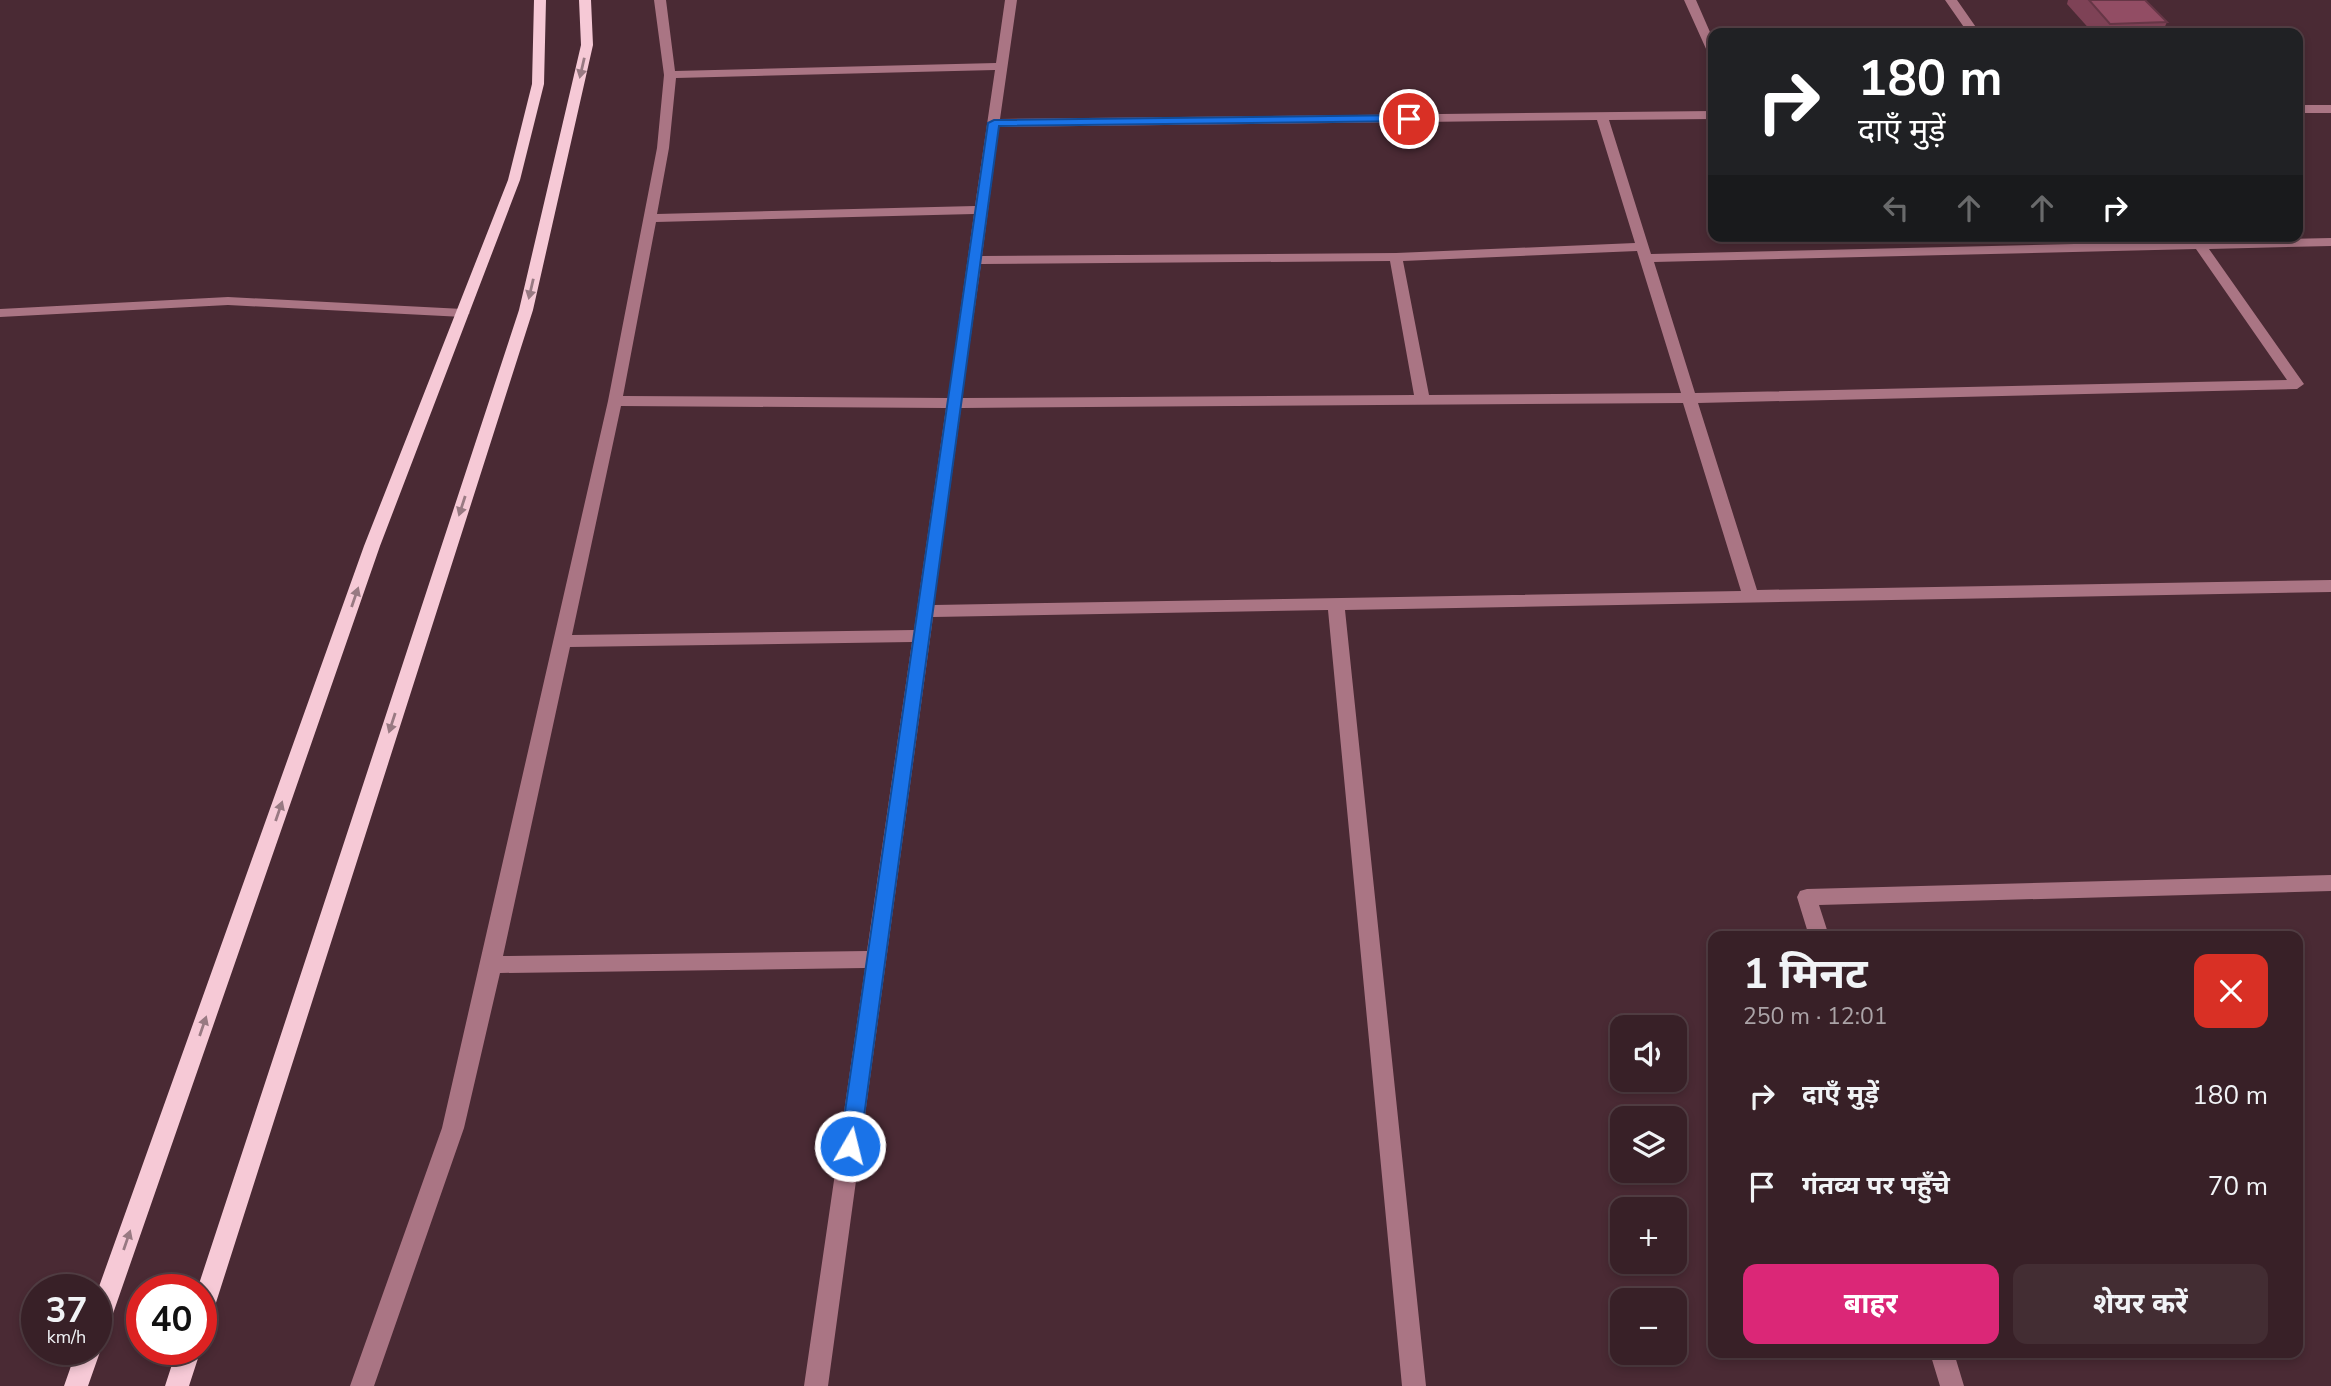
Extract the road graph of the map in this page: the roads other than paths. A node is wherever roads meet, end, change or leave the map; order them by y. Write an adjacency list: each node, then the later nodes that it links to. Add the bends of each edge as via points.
1 (540, 0): 24 (main road, via 538,84 514,180)
2 (584, 0): 39 (main road, one-way to 39, via 587,45 526,310)
3 (660, 0): 10 (street)
4 (1011, 0): 9 (street)
5 (1690, 0): 8 (street)
6 (1951, 0): 7 (street)
7 (1971, 28)
8 (1708, 40)
9 (1002, 65): 10 (street); 15 (street)
10 (670, 75): 17 (street)
11 (2303, 109): 12 (street)
12 (2329, 111)
13 (1708, 115): 14 (street)
14 (1602, 117): 15 (street); 20 (street)
15 (994, 123): 16 (street)
16 (982, 210): 17 (street); 22 (street)
17 (650, 218): 27 (street)
18 (2331, 242): 19 (street)
19 (2200, 245): 20 (street); 25 (street, via 2297,384)
20 (1644, 252): 21 (street); 25 (street)
21 (1396, 257): 22 (street); 26 (street)
22 (975, 260): 28 (street)
23 (0, 313): 24 (street, via 228,301)
24 (463, 313): 40 (main road, one-way to 24, via 372,546)
25 (1690, 398): 26 (street); 30 (street)
26 (1422, 400): 28 (street)
27 (615, 401): 28 (street); 34 (street)
28 (954, 403): 32 (street)
29 (2331, 586): 30 (street)
30 (1751, 596): 31 (street)
31 (1336, 604): 32 (street); 48 (street)
32 (925, 611): 33 (street)
33 (922, 636): 34 (street); 37 (street)
34 (562, 641): 38 (street)
35 (2331, 883): 36 (street, via 1807,897)
36 (1817, 931)
37 (877, 959): 38 (street); 47 (street)
38 (492, 965): 46 (street, via 453,1128)
39 (213, 1274)
40 (112, 1283)
41 (1944, 1358): 49 (street)
42 (83, 1365): 44 (main road)
43 (184, 1365): 45 (main road)
44 (76, 1386)
45 (177, 1386)
46 (362, 1386)
47 (816, 1386)
48 (1415, 1386)
49 (1952, 1386)

